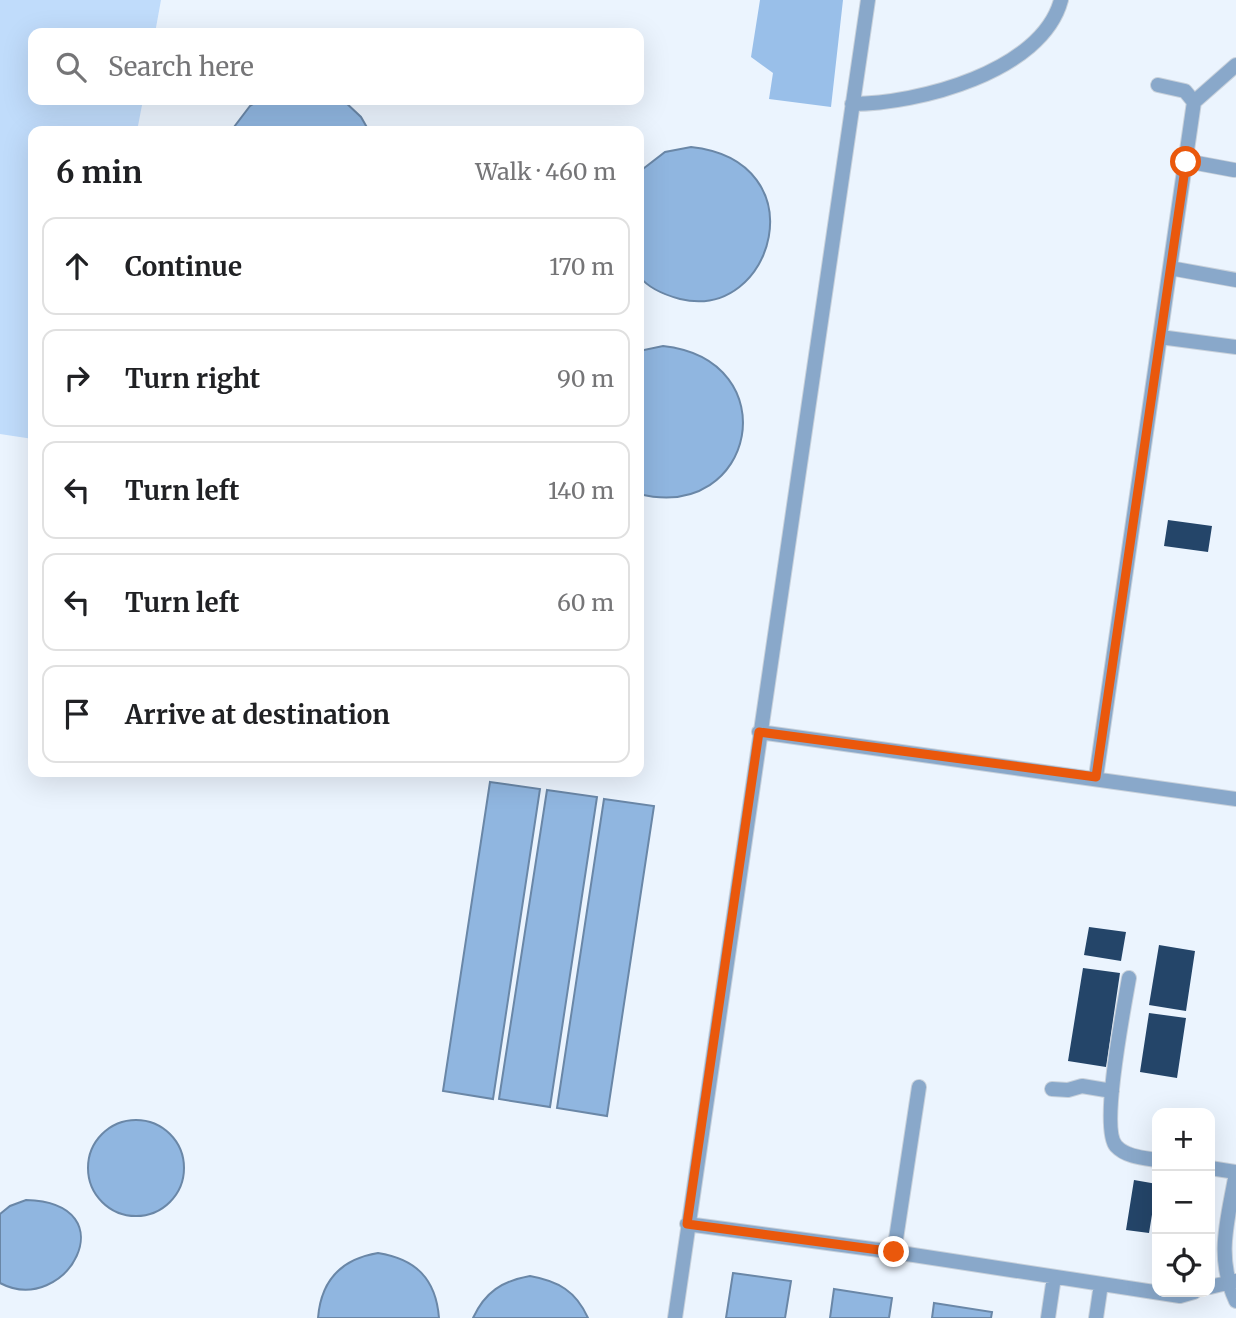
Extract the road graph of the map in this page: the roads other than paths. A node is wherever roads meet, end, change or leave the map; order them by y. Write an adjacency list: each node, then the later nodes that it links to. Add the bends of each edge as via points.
1 (868, 0): 6 (lane)
2 (1061, 0): 6 (lane, via 1058,12 1033,45 988,73 922,96)
3 (1236, 65): 5 (lane)
4 (1158, 85): 5 (lane, via 1185,91)
5 (1194, 102): 7 (lane)
6 (852, 104): 13 (lane)
7 (1186, 162): 8 (lane); 9 (lane)
8 (1234, 170)
9 (1170, 268): 10 (lane); 11 (lane)
10 (1236, 280)
11 (1160, 337): 12 (lane); 14 (lane)
12 (1236, 348)
13 (759, 732): 14 (lane); 23 (lane)
14 (1096, 777): 15 (lane)
15 (1236, 799)
16 (1129, 978): 19 (lane)
17 (919, 1087): 24 (lane)
18 (1052, 1089): 19 (lane, via 1082,1086)
19 (1112, 1091): 20 (lane, via 1111,1137 1115,1145)
20 (1152, 1159)
21 (1215, 1169): 22 (lane)
22 (1236, 1172): 26 (lane, via 1222,1251)
23 (687, 1224): 24 (lane); 30 (lane)
24 (894, 1252): 25 (lane)
25 (1054, 1277): 27 (lane); 31 (lane)
26 (1231, 1281): 29 (lane)
27 (1101, 1284): 28 (lane); 32 (lane)
28 (1152, 1292)
29 (1236, 1301)
30 (675, 1318)
31 (1048, 1318)
32 (1096, 1318)

